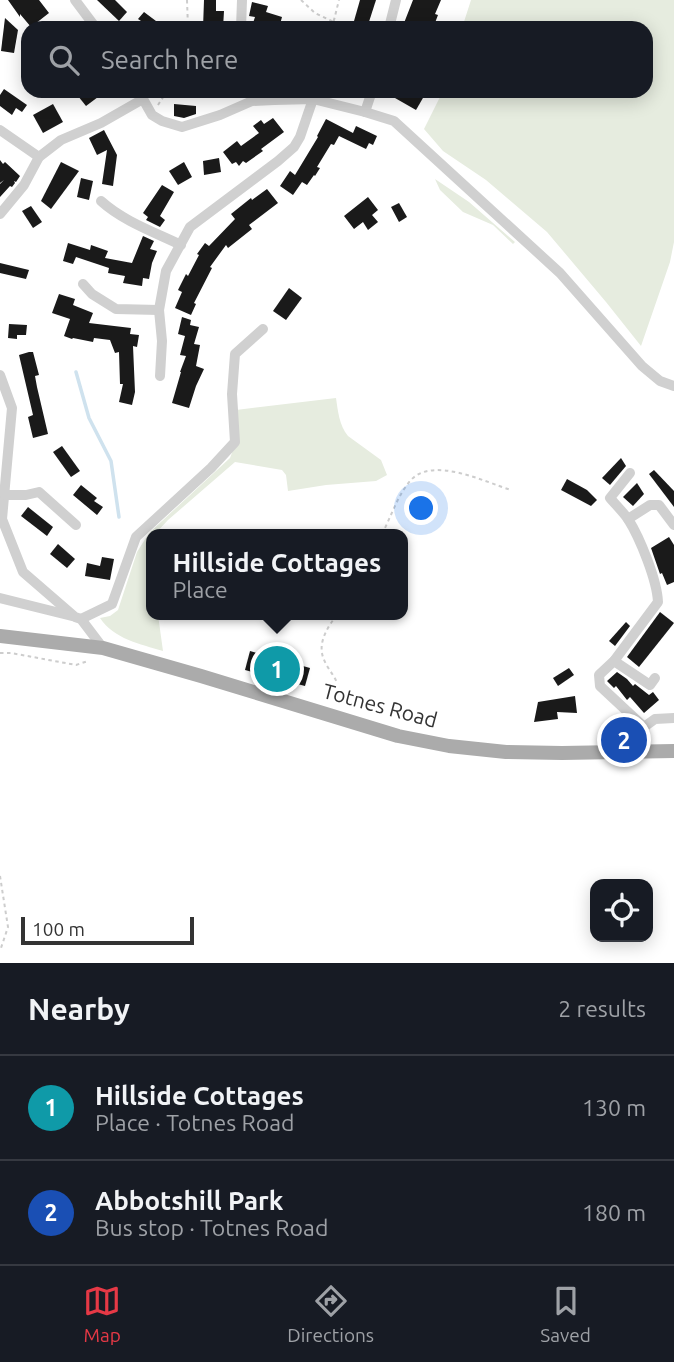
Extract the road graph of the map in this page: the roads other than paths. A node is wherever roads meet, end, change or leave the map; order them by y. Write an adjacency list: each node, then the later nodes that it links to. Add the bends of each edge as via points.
1 (75, 0): 4 (street)
2 (242, 0): 5 (street)
3 (396, 0): 6 (street)
4 (91, 21)
5 (241, 21)
6 (392, 21)
7 (136, 98): 13 (street)
8 (142, 98): 10 (street, via 152,114 181,127 252,101)
9 (370, 98): 11 (street)
10 (313, 99): 11 (street); 16 (street, via 294,147 190,227)
11 (365, 112): 24 (street, via 394,121 560,273 642,366)
12 (0, 130): 13 (street)
13 (39, 157): 15 (street)
14 (101, 201): 16 (street, via 128,220)
15 (0, 214)
16 (181, 245): 20 (street, via 166,271)
17 (99, 281): 19 (street)
18 (83, 284): 19 (street)
19 (92, 294): 20 (street, via 116,309)
20 (159, 310): 23 (street)
21 (263, 329): 32 (street, via 235,354 235,442 136,537 113,604)
22 (0, 375): 26 (street, via 12,408)
23 (160, 376)
24 (674, 386)
25 (630, 473): 27 (street, via 610,498)
26 (5, 495): 28 (street); 29 (street, via 39,492)
27 (628, 519): 30 (street, via 650,505 659,505); 35 (street, via 658,589 658,602)
28 (1, 520): 32 (street, via 23,572)
29 (76, 525)
30 (674, 525)
31 (0, 598): 32 (street)
32 (78, 618): 34 (street)
33 (0, 636): 34 (main road, Totnes Road)
34 (103, 648): 39 (main road, Totnes Road, via 398,736 449,746 562,753)
35 (614, 661): 36 (street, via 650,685); 38 (street, via 599,675 600,685)
36 (655, 678)
37 (674, 718): 38 (street, via 655,719)
38 (644, 727): 39 (street)
39 (646, 751): 40 (main road, Totnes Road)
40 (674, 751)

